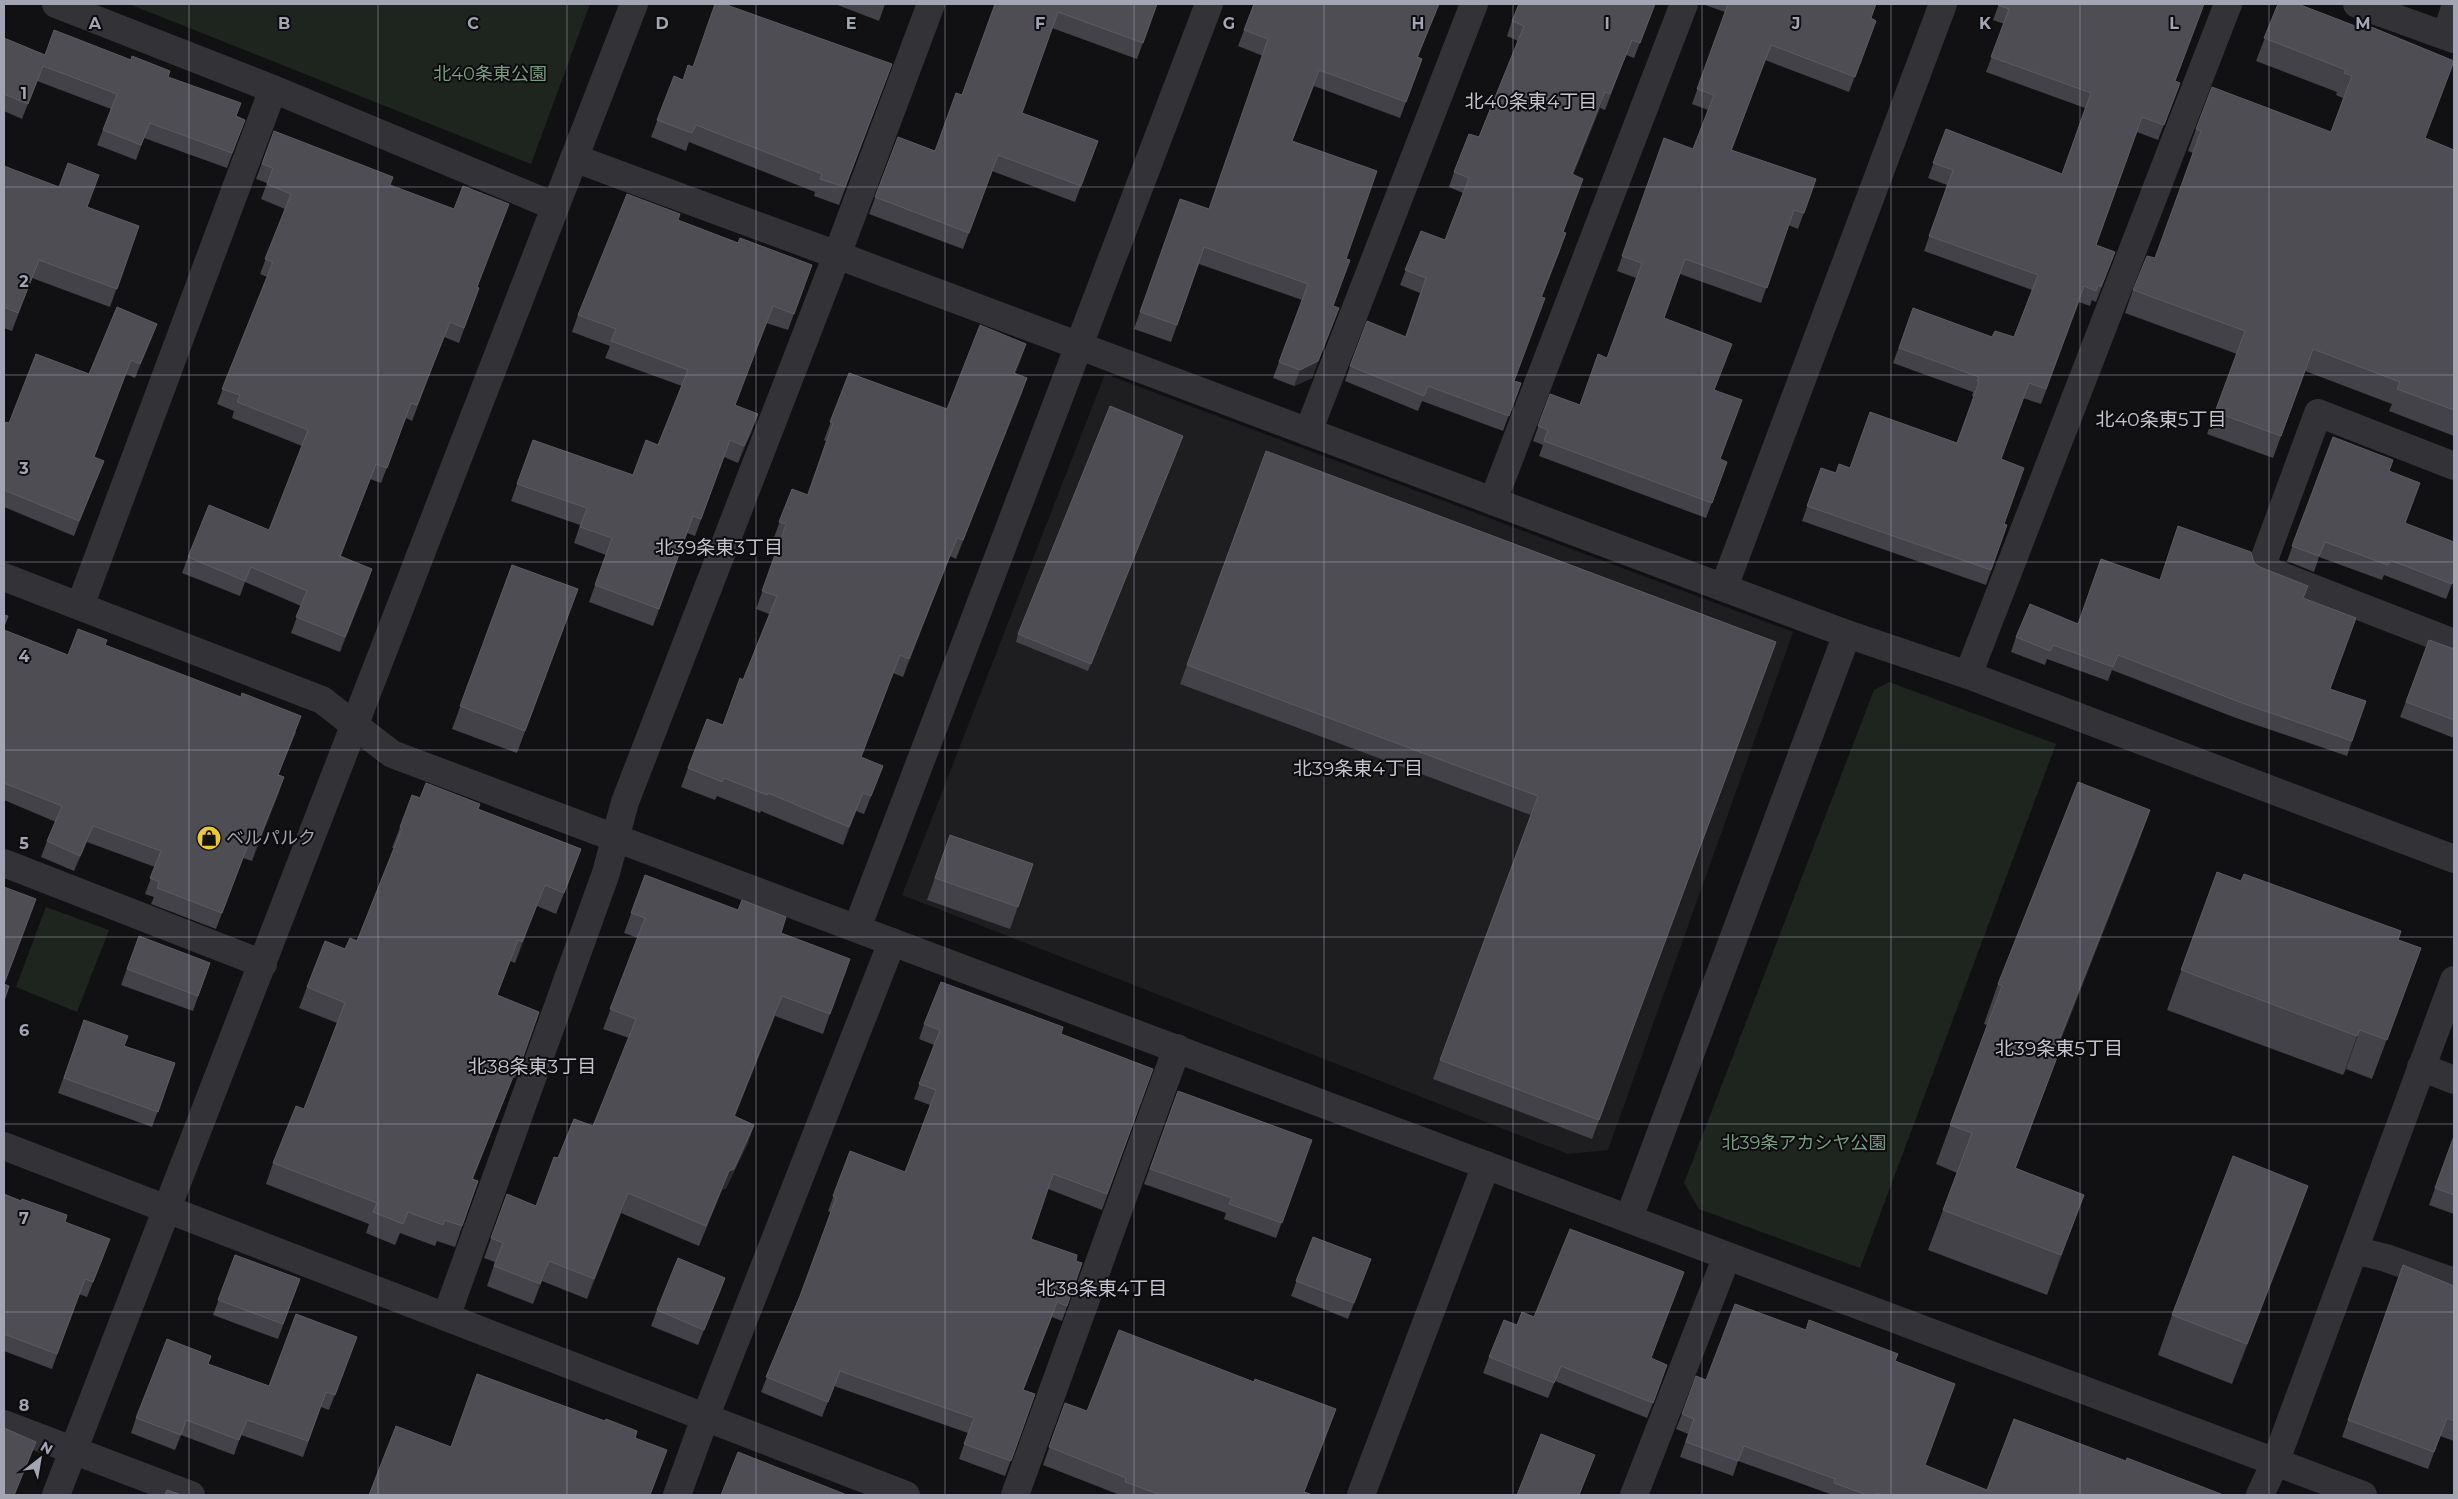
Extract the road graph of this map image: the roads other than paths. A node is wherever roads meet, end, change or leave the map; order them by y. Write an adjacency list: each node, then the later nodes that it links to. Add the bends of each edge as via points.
1 (56, 4): 12 (street)
2 (634, 4): 13 (street)
3 (931, 4): 15 (street)
4 (1209, 4): 16 (street)
5 (1474, 4): 17 (street)
6 (1684, 4): 19 (street)
7 (1943, 4): 21 (street)
8 (2228, 4): 25 (street)
9 (2357, 4): 11 (street)
10 (2452, 4): 11 (lane)
11 (2448, 37)
12 (273, 89): 14 (street); 22 (street)
13 (574, 158): 14 (street); 15 (street)
14 (554, 206): 26 (street)
15 (837, 255): 16 (street); 27 (street, via 624,802)
16 (1078, 346): 17 (street); 30 (street)
17 (1308, 432): 19 (street)
18 (2454, 466): 24 (street, via 2318,412 2261,568)
19 (1493, 501): 21 (street)
20 (4, 577): 22 (street)
21 (1724, 587): 23 (street)
22 (80, 606): 26 (street, via 322,700)
23 (1847, 634): 25 (street); 40 (street)
24 (2454, 643)
25 (1968, 676): 28 (street)
26 (354, 725): 27 (street, via 392,754); 32 (street)
27 (615, 837): 30 (street); 44 (street, via 606,873)
28 (2454, 859)
29 (4, 863): 32 (street)
30 (857, 928): 31 (street)
31 (892, 942): 34 (street); 45 (street)
32 (262, 964): 39 (street)
33 (2454, 980): 35 (street)
34 (1177, 1048): 38 (street); 53 (street)
35 (2421, 1067): 36 (street); 41 (street)
36 (2454, 1080)
37 (4, 1146): 39 (street)
38 (1486, 1165): 40 (street); 54 (street)
39 (166, 1209): 44 (street); 47 (street)
40 (1629, 1218): 42 (street)
41 (2354, 1250): 43 (street); 48 (street)
42 (1726, 1256): 48 (street); 55 (street)
43 (2454, 1282)
44 (446, 1317): 45 (street)
45 (705, 1418): 51 (street); 52 (street)
46 (4, 1424): 47 (street)
47 (74, 1450): 49 (street); 50 (street)
48 (2275, 1463): 56 (street); 57 (street)
49 (56, 1495)
50 (191, 1495)
51 (678, 1495)
52 (906, 1495)
53 (1015, 1495)
54 (1361, 1495)
55 (1634, 1495)
56 (2260, 1495)
57 (2363, 1495)

